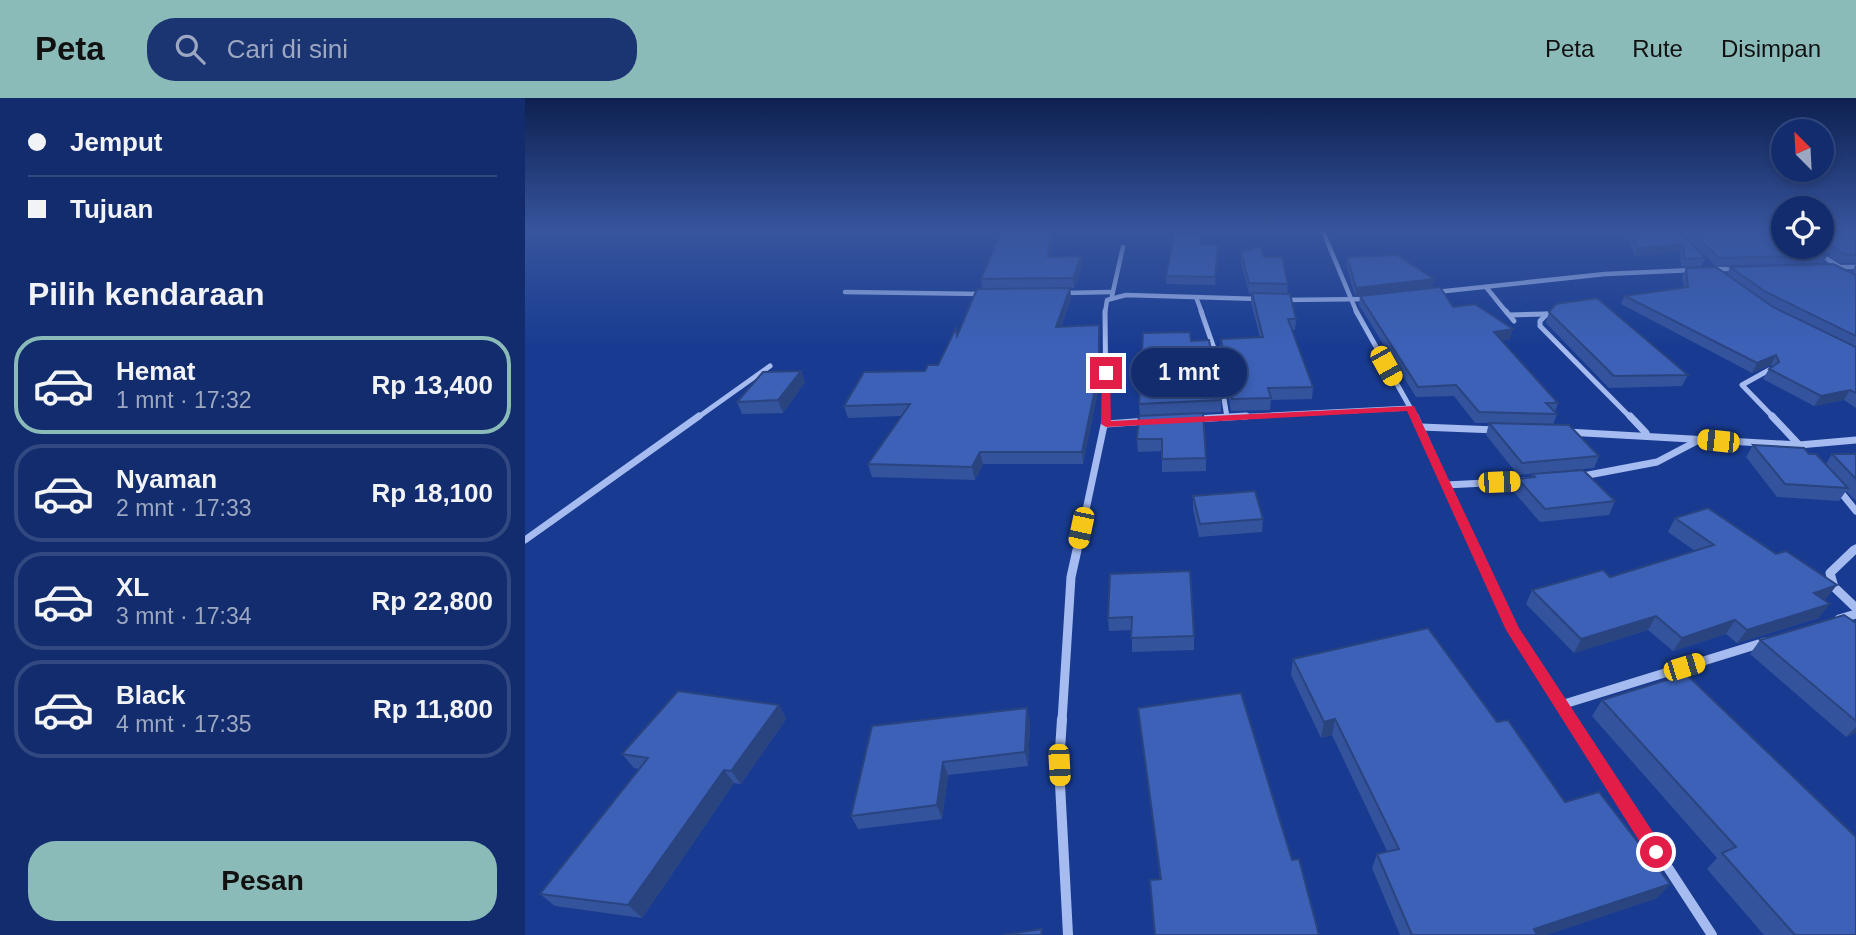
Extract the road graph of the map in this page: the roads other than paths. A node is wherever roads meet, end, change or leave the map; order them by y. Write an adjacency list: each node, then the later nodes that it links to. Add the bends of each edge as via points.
1 (1118, 268): 13 (street)
2 (1337, 268): 17 (street)
3 (1746, 268): 5 (street)
4 (1846, 268): 6 (street)
5 (1708, 269): 8 (street); 9 (street)
6 (1838, 269): 7 (street)
7 (1847, 273)
8 (1719, 278)
9 (1486, 287): 14 (street); 28 (street, via 1512,318 1547,314 1540,326)
10 (845, 292): 12 (street)
11 (1056, 293): 13 (street)
12 (987, 294)
13 (1112, 294): 15 (street); 24 (street, via 1104,318)
14 (1423, 294)
15 (1196, 297): 17 (street); 21 (street, via 1217,357)
16 (1374, 299): 17 (street)
17 (1350, 301): 20 (street)
18 (770, 366): 38 (street)
19 (1769, 370): 31 (street, via 1742,385)
20 (1411, 408): 21 (street); 25 (street)
21 (1227, 417): 22 (street)
22 (1187, 419)
23 (1160, 421): 24 (street)
24 (1106, 424): 45 (street, via 1071,577 1059,765)
25 (1421, 428): 26 (street); 36 (street)
26 (1501, 430)
27 (1554, 431): 28 (street)
28 (1646, 434): 29 (street)
29 (1699, 439): 31 (street); 33 (street, via 1657,462)
30 (1856, 440): 31 (street)
31 (1799, 445): 32 (street)
32 (1807, 454)
33 (1575, 477)
34 (1831, 480): 37 (street)
35 (1539, 481): 36 (street)
36 (1446, 485): 44 (street, via 1513,630)
37 (1856, 511)
38 (525, 540)
39 (1856, 548): 40 (street, via 1830,573 1834,587)
40 (1856, 608)
41 (1856, 614): 42 (street)
42 (1830, 622)
43 (1779, 638): 44 (street)
44 (1561, 705): 46 (street)
45 (1068, 935)
46 (1712, 935)

